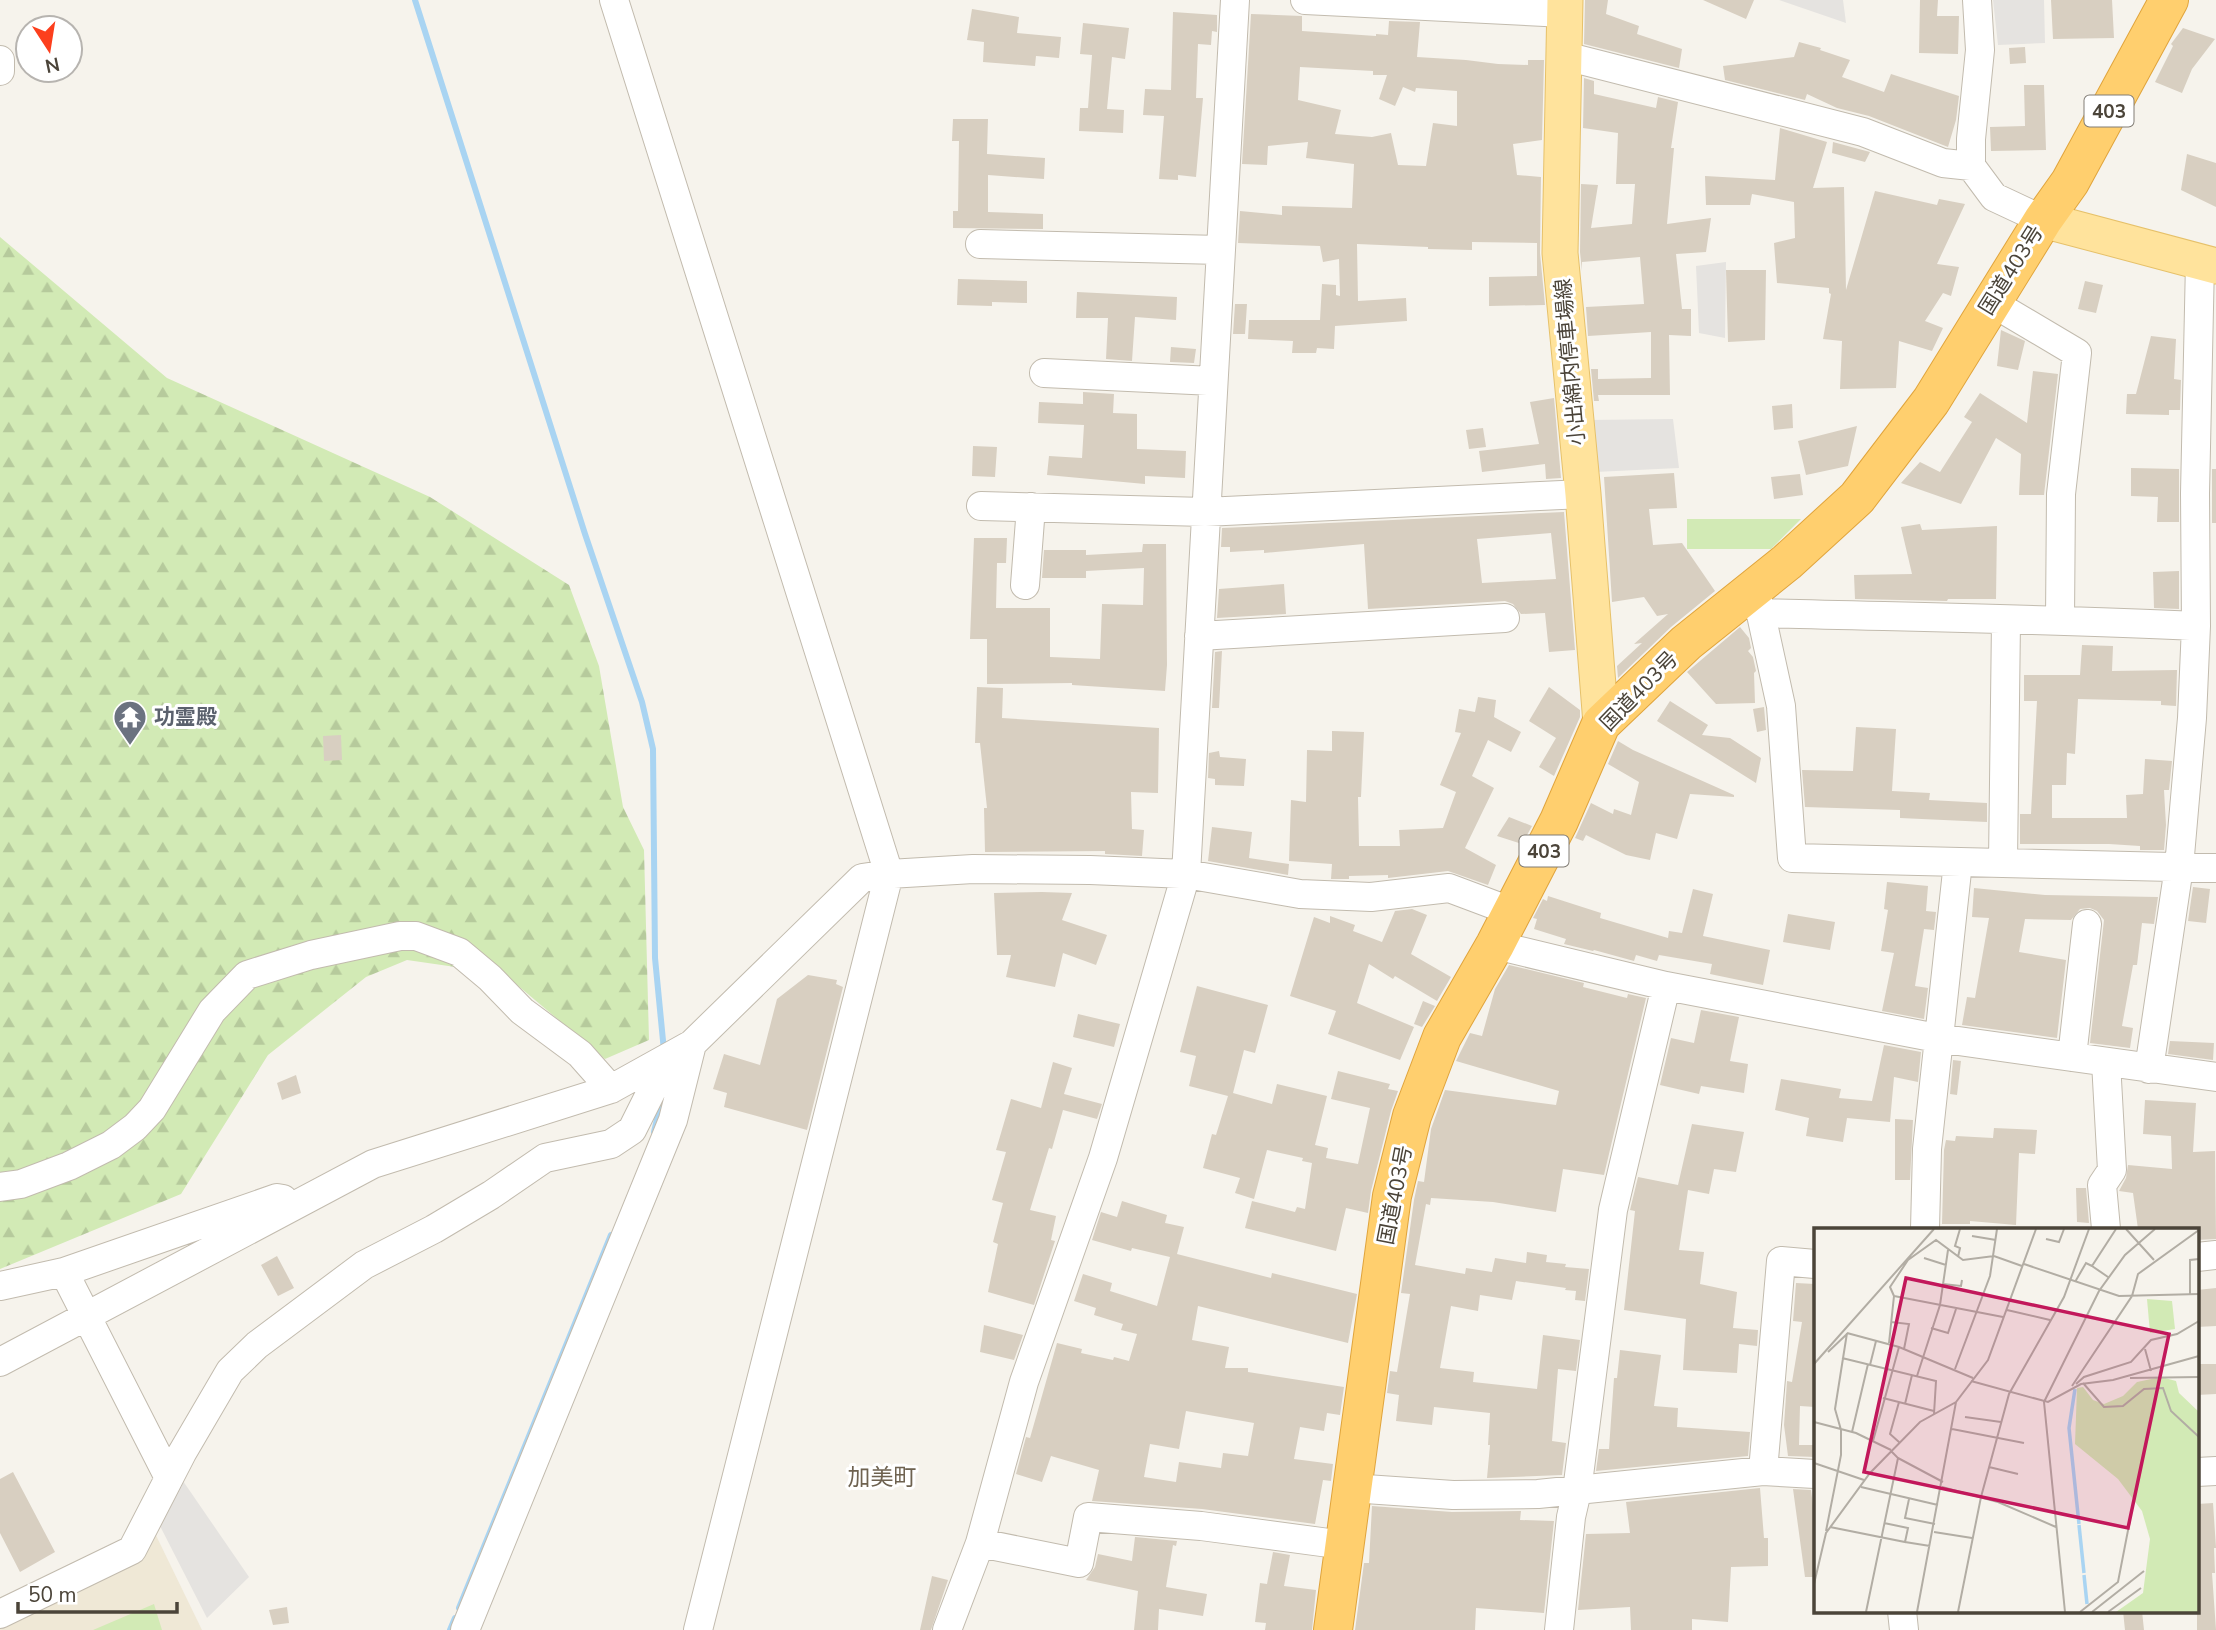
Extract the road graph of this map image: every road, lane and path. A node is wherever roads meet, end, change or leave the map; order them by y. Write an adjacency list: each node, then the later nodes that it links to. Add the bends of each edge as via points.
1 (614, 0): 34 (street)
2 (1235, 0): 13 (street)
3 (1305, 0): 6 (street)
4 (1977, 0): 10 (street, via 1980,50)
5 (2169, 0): 11 (highway, 国道403号 / 403, via 2070,182)
6 (1565, 6): 7 (main road, 小出綿内停車場線)
7 (1565, 56): 10 (street, via 1863,132 1944,163); 18 (main road, 小出綿内停車場線, via 1560,253)
8 (0, 60): 9 (street)
9 (0, 71)
10 (1970, 166): 11 (street, via 1994,197)
11 (2043, 220): 14 (main road); 15 (highway, 国道403号 / 403)
12 (980, 244): 13 (street)
13 (1220, 250): 17 (street)
14 (2208, 264): 27 (street, via 2194,493)
15 (1991, 302): 23 (highway, 国道403号 / 403, via 1931,401 1857,498 1787,562); 25 (street, via 2077,353 2061,494)
16 (1044, 373): 17 (street)
17 (1213, 381): 21 (street)
18 (1583, 494): 21 (street); 29 (main road, 小出綿内停車場線)
19 (982, 506): 20 (street)
20 (1031, 507): 21 (street); 22 (street)
21 (1205, 512): 28 (street)
22 (1025, 585)
23 (1758, 600): 26 (street); 29 (highway, 国道403号 / 403, via 1686,643); 30 (street, via 1781,706 1792,858)
24 (1505, 618): 28 (street)
25 (2060, 619): 26 (street); 27 (street)
26 (2006, 621): 31 (street)
27 (2196, 626): 32 (street)
28 (1199, 636): 35 (street)
29 (1601, 724): 36 (highway, 国道403号 / 403)
30 (1958, 862): 31 (street); 40 (street)
31 (2003, 863): 32 (street)
32 (2179, 867): 33 (street); 45 (street)
33 (2216, 868)
34 (889, 874): 35 (street, via 1012,869); 41 (street, via 862,878); 71 (street)
35 (1186, 874): 36 (street, via 1312,895 1371,897 1449,888); 66 (street, via 1102,1158 1024,1382)
36 (1513, 912): 38 (highway, 国道403号 / 403)
37 (2087, 924): 42 (street)
38 (1495, 945): 39 (street); 64 (highway, 国道403号 / 403, via 1442,1037 1412,1116 1392,1196)
39 (1667, 986): 40 (street); 65 (street, via 1613,1210)
40 (1937, 1038): 42 (street); 50 (street)
41 (692, 1044): 43 (street); 70 (street, via 673,1120)
42 (2071, 1057): 44 (street)
43 (660, 1062): 47 (street); 63 (street, via 659,1076 632,1130 611,1144 545,1158 434,1230 364,1265 257,1345 230,1371)
44 (2106, 1062): 45 (street); 51 (street, via 2112,1170 2102,1185)
45 (2149, 1069): 46 (street)
46 (2216, 1077)
47 (611, 1089): 48 (street, via 580,1054 522,1011 459,952 416,936 400,936 311,955 247,975 212,1011 152,1109 135,1127 69,1166); 49 (street, via 373,1164)
48 (0, 1187)
49 (300, 1202): 55 (street, via 277,1198); 57 (street)
50 (1925, 1228)
51 (2106, 1228)
52 (2216, 1255): 53 (street)
53 (2198, 1257)
54 (1814, 1264): 59 (street, via 1781,1261)
55 (64, 1272): 56 (street); 57 (street)
56 (0, 1286)
57 (87, 1315): 58 (street); 63 (street)
58 (0, 1362)
59 (1763, 1471): 62 (street); 65 (street)
60 (2216, 1471): 61 (street)
61 (2198, 1472)
62 (1814, 1474)
63 (169, 1478): 69 (street, via 132,1550)
64 (1351, 1489): 65 (street, via 1453,1495); 67 (highway, 国道403号 / 403)
65 (1577, 1491): 74 (street)
66 (980, 1543): 67 (street, via 1079,1563 1088,1517); 72 (street)
67 (1343, 1545): 73 (highway, 国道403号 / 403)
68 (1902, 1612): 75 (street)
69 (0, 1614)
70 (465, 1630)
71 (698, 1630)
72 (947, 1630)
73 (1332, 1630)
74 (1559, 1630)
75 (1904, 1630)

